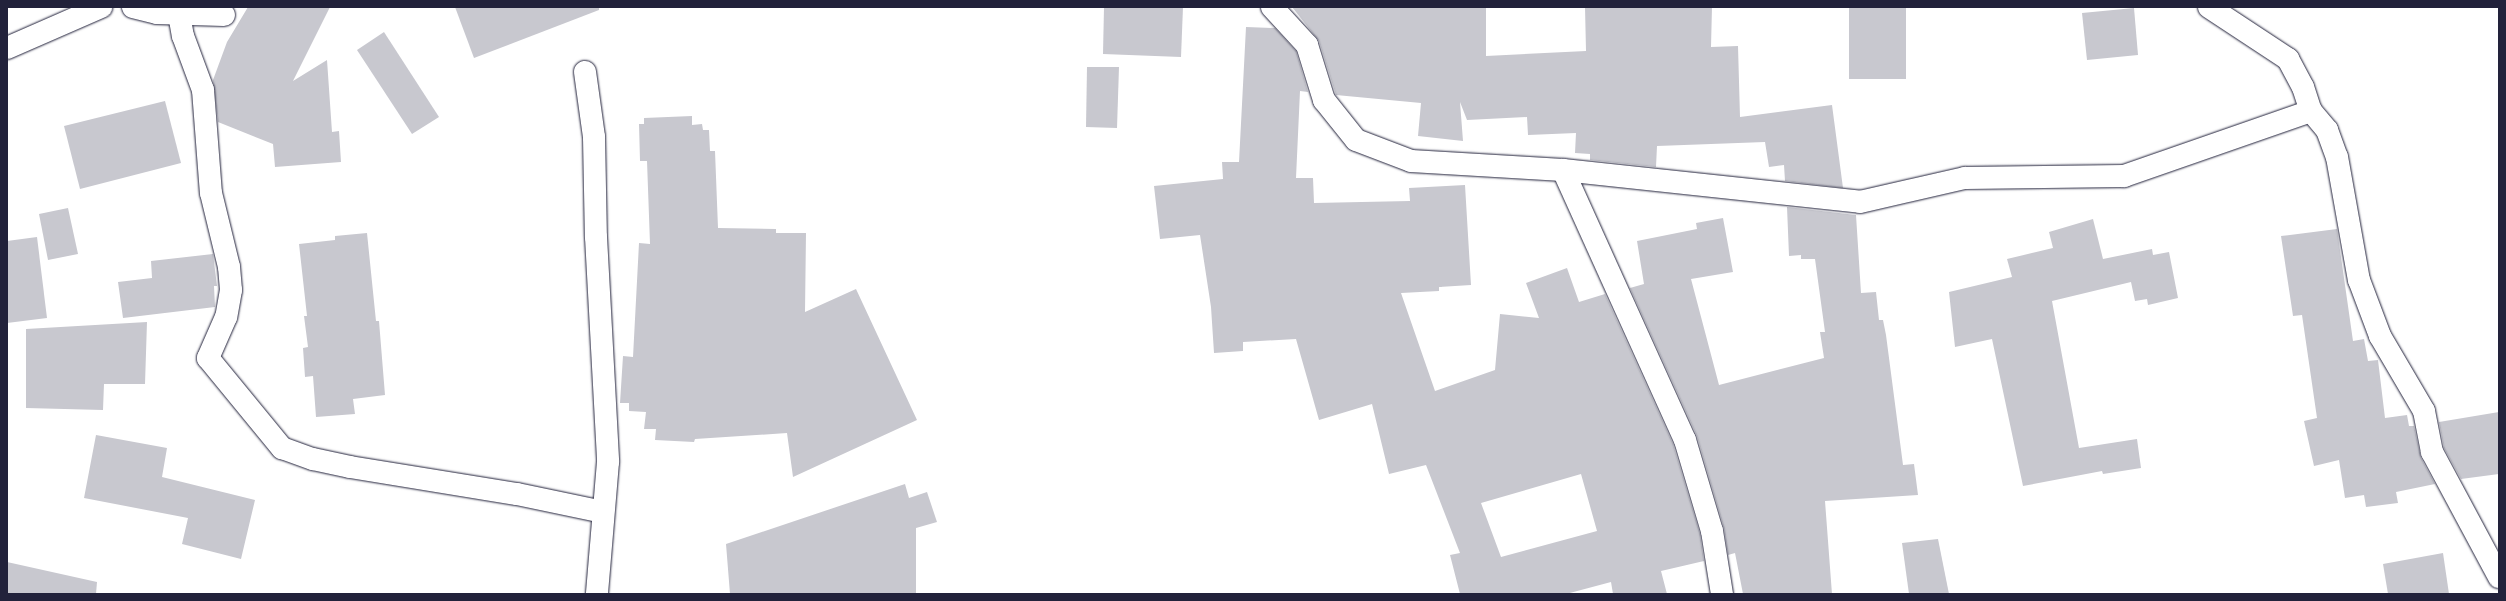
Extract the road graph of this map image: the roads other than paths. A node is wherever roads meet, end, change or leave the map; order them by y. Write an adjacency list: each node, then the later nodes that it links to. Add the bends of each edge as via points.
1 (101, 7): 7 (street)
2 (133, 7): 5 (street, via 157,13)
3 (1272, 7): 10 (street, via 1308,45 1324,100 1356,140 1411,161)
4 (2209, 7): 9 (street, via 2288,59)
5 (179, 14): 6 (street); 11 (street, via 183,36 203,90 211,193 229,267 231,290 226,317 208,358 282,448 313,459 350,467 524,495)
6 (224, 15)
7 (7, 48)
8 (585, 72): 11 (street, via 594,138 596,238 608,462)
9 (2311, 111): 10 (street, via 2124,176 1965,178 1860,202); 12 (street, via 2327,130 2338,157 2359,280 2380,336 2424,411 2432,452)
10 (1563, 170): 14 (street, via 1685,440 1712,532)
11 (603, 512): 13 (street)
12 (2499, 577)
13 (597, 594)
14 (1722, 594)

